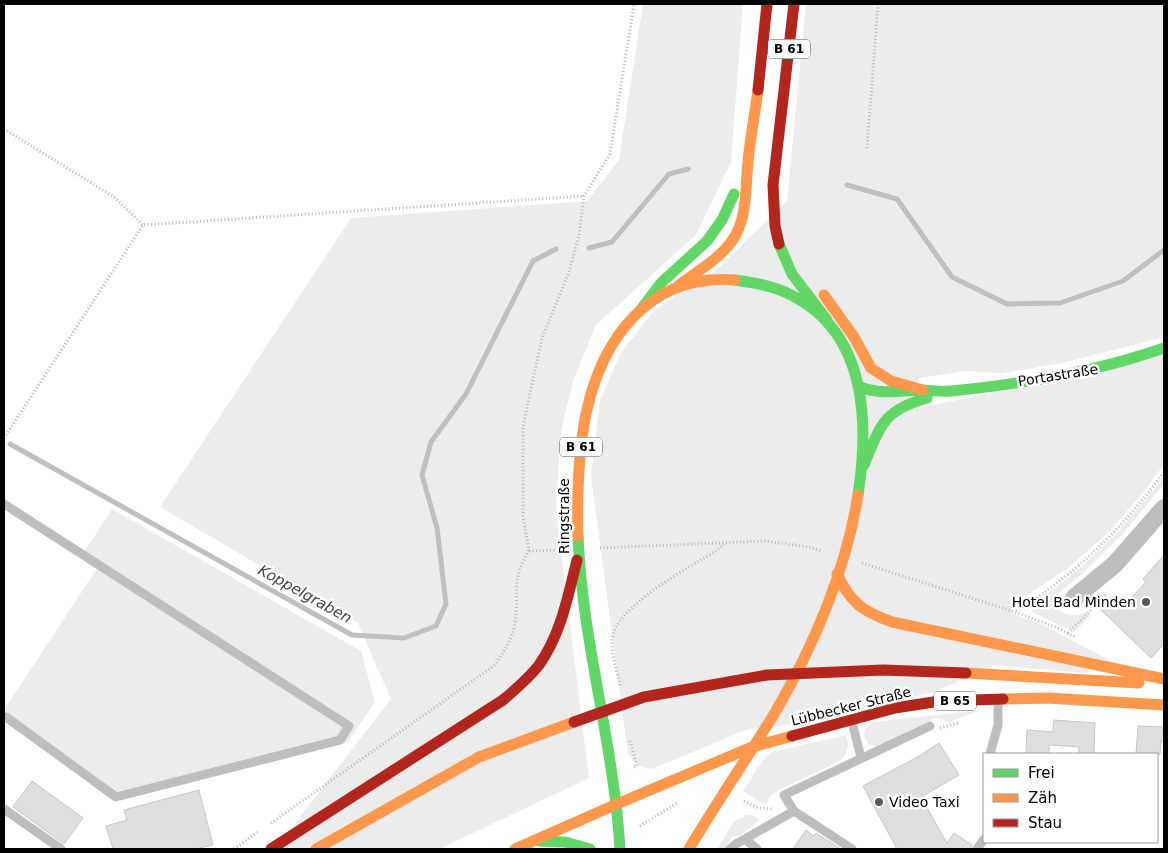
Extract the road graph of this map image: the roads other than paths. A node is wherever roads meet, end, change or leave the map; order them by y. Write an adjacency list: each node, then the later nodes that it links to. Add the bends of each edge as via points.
1 (767, 4): 3 (main road, B 61)
2 (794, 4): 4 (main road, B 61, via 773,185)
3 (748, 163): 7 (main road, B 61, via 746,200 733,240 710,264); 8 (main road, via 715,231 661,283)
4 (775, 227): 5 (main road); 9 (main road, B 61, via 790,272)
5 (800, 263)
6 (816, 284): 12 (main road, via 847,325 871,368 891,381)
7 (679, 285): 8 (main road, Ringstraße / B 61); 9 (main road, Ringstraße / B 61, via 728,279 750,281 797,298)
8 (639, 312): 17 (main road, Ringstraße / B 61, via 611,350 590,401 581,450)
9 (827, 320): 11 (main road, B 61, via 848,354)
10 (1164, 348): 13 (main road, Portastraße, via 1101,368)
11 (860, 387): 12 (main road, Portastraße, via 882,394); 14 (main road, B 61, via 864,422)
12 (923, 390): 13 (main road, Portastraße)
13 (949, 391): 14 (main road, Portastraße, via 906,405 888,416)
14 (862, 469): 18 (main road, B 61, via 858,498)
15 (4, 504): 24 (lane, via 349,726 340,740 116,797)
16 (1164, 508): 19 (street, via 1115,564)
17 (579, 556): 30 (main road, Ringstraße / B 61, via 581,590); 36 (main road, via 551,648 525,681 503,700)
18 (838, 570): 20 (main road, via 849,599 874,616); 27 (main road, B 61, via 795,674)
19 (1074, 598)
20 (1164, 679)
21 (1164, 685): 37 (main road, via 1012,674 883,670 767,675 644,697 479,757)
22 (998, 698): 23 (main road, Lübbecker Straße / B 65); 25 (main road, Lübbecker Straße / B 65, via 940,701 895,708); 28 (lane, via 998,725)
23 (1164, 705)
24 (6, 717)
25 (851, 720): 27 (main road, Lübbecker Straße / B 65); 29 (lane)
26 (930, 726): 29 (lane)
27 (752, 747): 30 (main road, Lübbecker Straße / B 65); 41 (main road, B 61)
28 (990, 753)
29 (862, 758): 32 (lane, via 784,795)
30 (617, 804): 34 (main road); 40 (main road, Ringstraße / B 61)
31 (4, 809): 35 (lane)
32 (794, 811): 33 (lane); 44 (lane)
33 (745, 839): 42 (lane); 43 (lane)
34 (534, 841): 38 (main road); 39 (main road, via 561,841)
35 (61, 849)
36 (271, 849)
37 (316, 849)
38 (515, 849)
39 (590, 849)
40 (620, 849)
41 (689, 849)
42 (730, 849)
43 (757, 849)
44 (852, 849)

